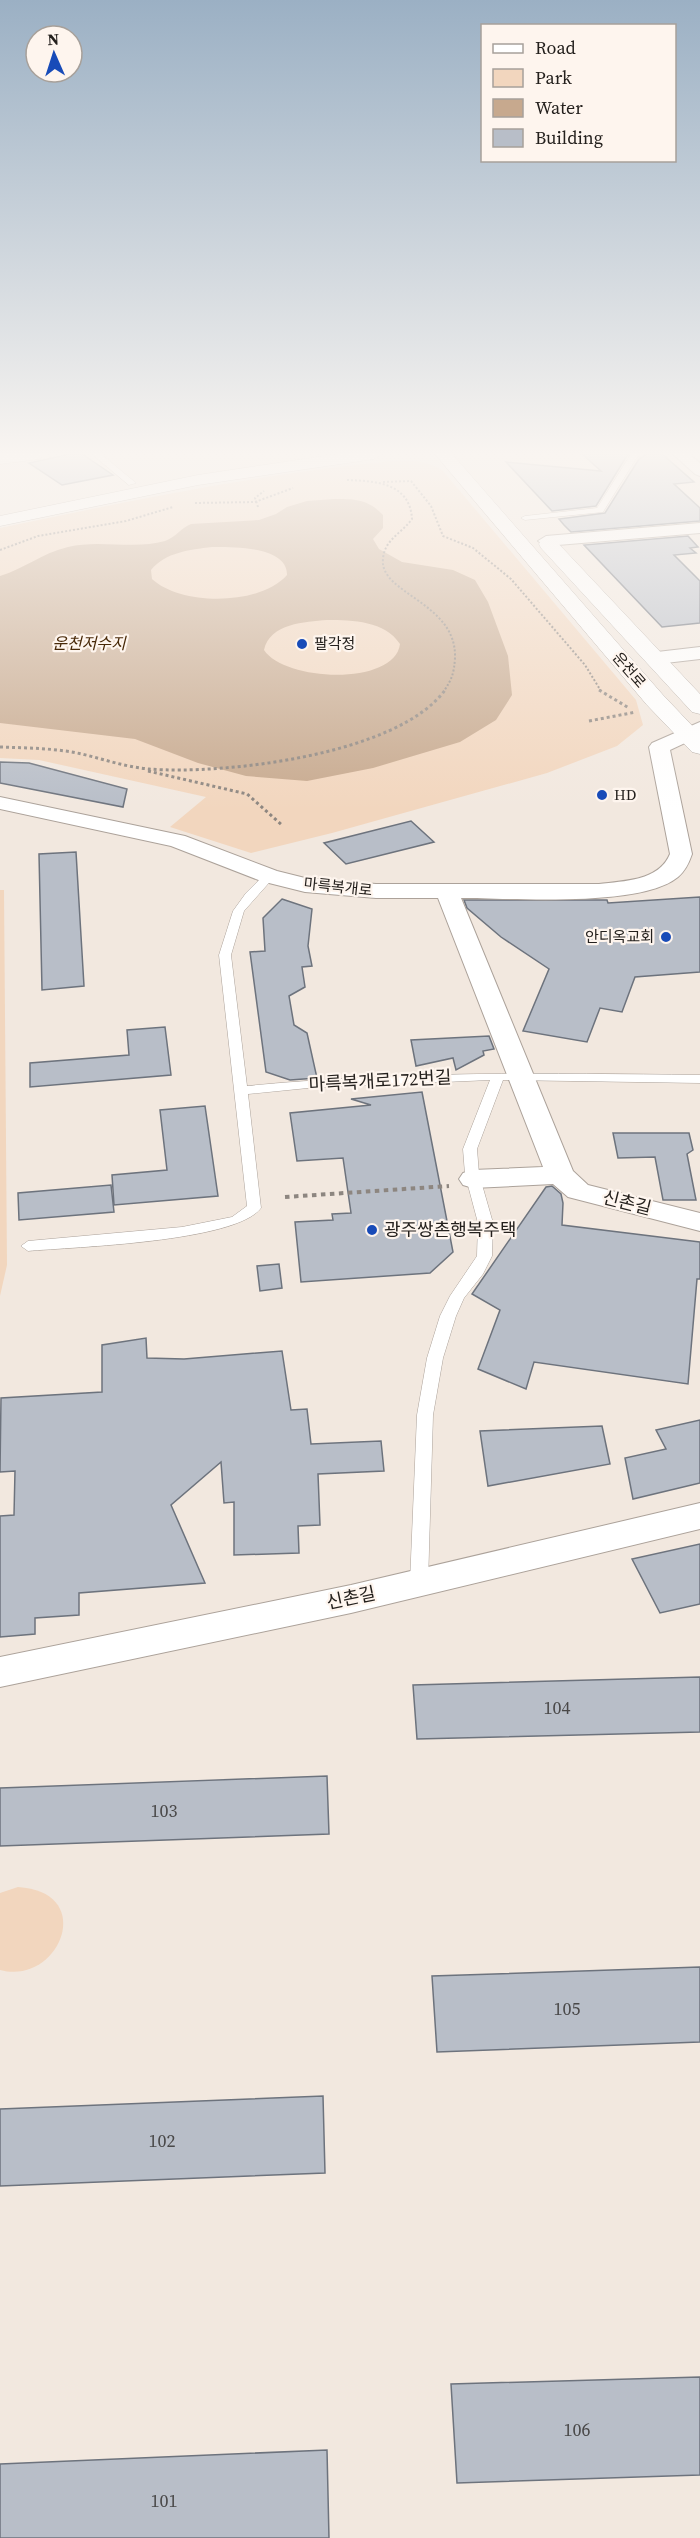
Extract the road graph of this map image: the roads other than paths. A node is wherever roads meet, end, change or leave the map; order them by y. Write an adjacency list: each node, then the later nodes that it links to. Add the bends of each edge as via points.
1 (545, 572): 6 (street, 운천로, via 655,700)
2 (576, 572): 4 (street, 운천로)
3 (700, 653): 4 (street)
4 (657, 658): 5 (street, 운천로)
5 (700, 707)
6 (696, 736): 8 (street, via 659,747)
7 (0, 803): 10 (street, 마륵복개로, via 177,841)
8 (680, 863): 9 (street); 11 (street, 마륵복개로, via 657,879 617,889)
9 (700, 873)
10 (268, 876): 11 (street, 마륵복개로, via 338,889); 14 (lane, via 235,915 225,955)
11 (447, 892): 12 (street)
12 (509, 1075): 13 (lane, 마륵복개로172번길); 14 (lane, 마륵복개로172번길); 15 (street); 16 (lane, via 470,1149)
13 (700, 1079)
14 (241, 1091): 18 (lane, via 254,1208 237,1220 218,1226)
15 (560, 1175): 16 (street); 17 (street, 신촌길, via 578,1191)
16 (473, 1182): 20 (lane, via 486,1224 486,1249 482,1263 447,1319 429,1388)
17 (700, 1222)
18 (28, 1246)
19 (700, 1516): 20 (street, 신촌길)
20 (419, 1583): 21 (street, 신촌길)
21 (0, 1672)

